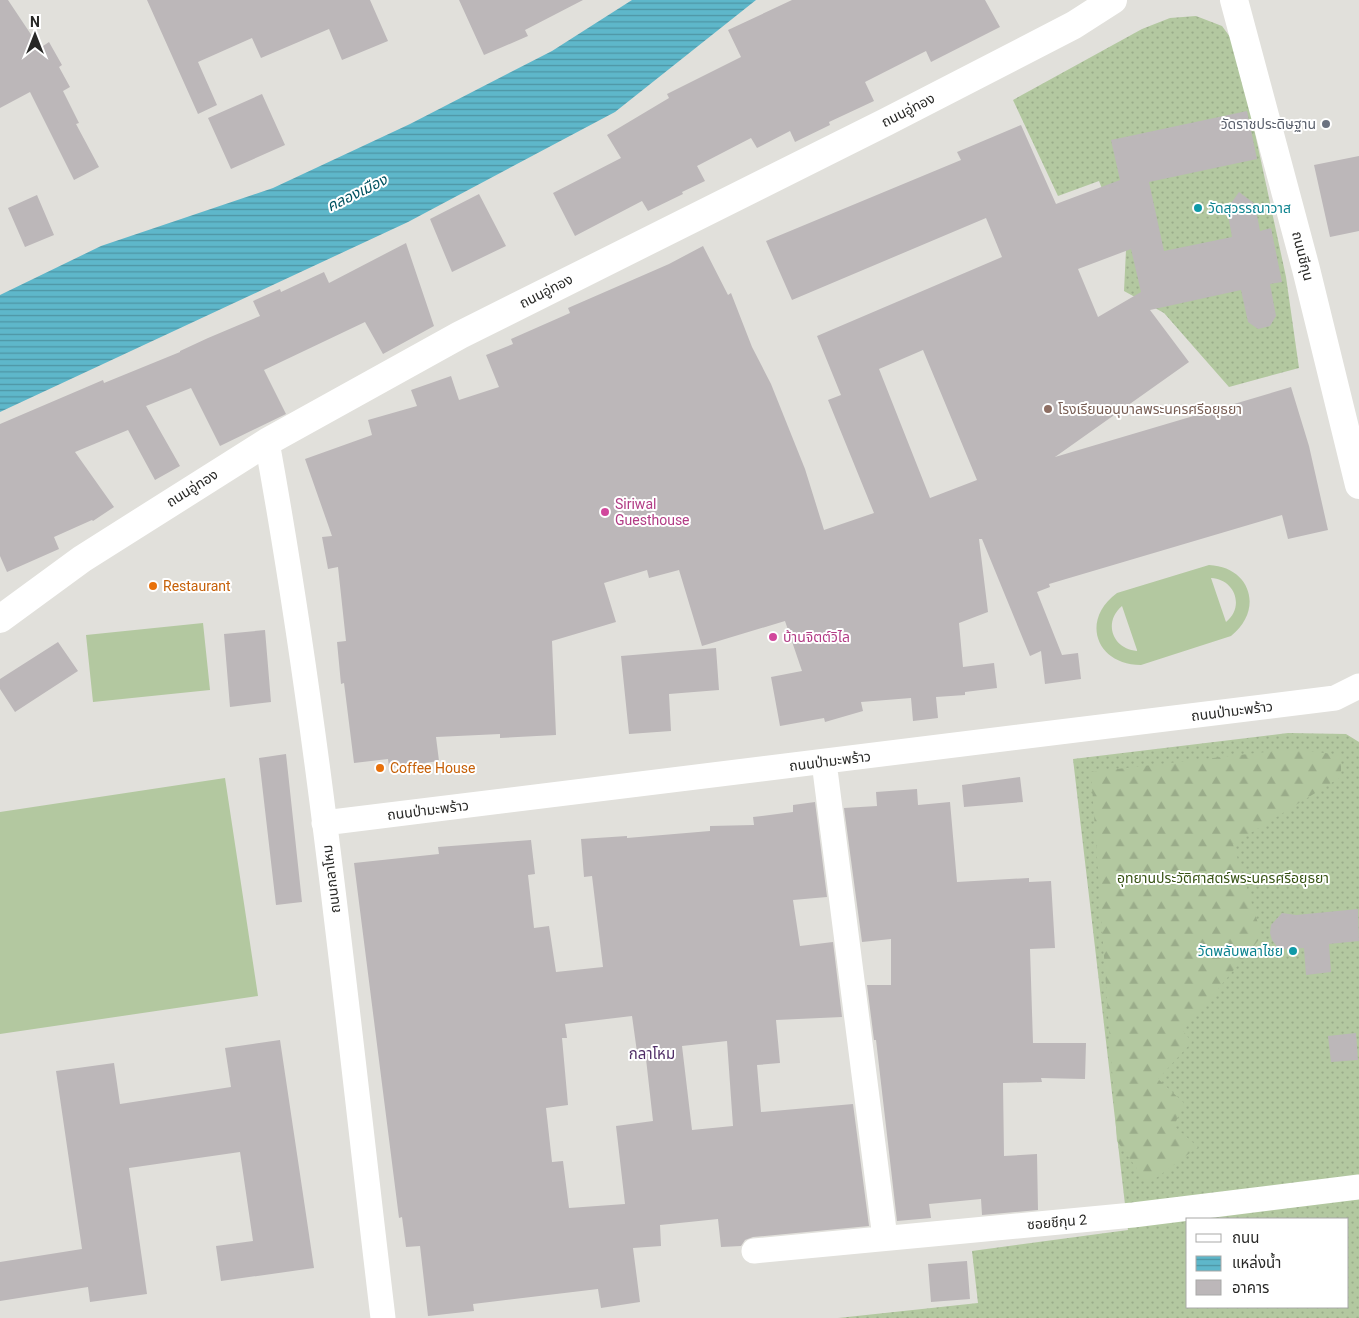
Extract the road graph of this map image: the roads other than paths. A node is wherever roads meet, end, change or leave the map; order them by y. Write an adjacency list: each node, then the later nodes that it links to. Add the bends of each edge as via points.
1 (1113, 0): 3 (main road, ถนนอู่ทอง, via 1074,25 886,122 460,335)
2 (1234, 0): 4 (main road, ถนนชีกุน)
3 (267, 442): 5 (main road, ถนนอู่ทอง, via 82,559); 10 (street, ถนนกลาโหม, via 283,528)
4 (1359, 485)
5 (0, 619)
6 (1359, 686): 7 (street, ถนนป่ามะพร้าว)
7 (1335, 698): 8 (street, ถนนป่ามะพร้าว); 9 (street, ถนนป่ามะพร้าว)
8 (1359, 705)
9 (824, 762): 10 (street, ถนนป่ามะพร้าว); 12 (street)
10 (324, 823): 14 (street, ถนนกลาโหม)
11 (1359, 1186): 12 (street, ซอยชีกุน 2, via 1133,1215)
12 (885, 1238): 13 (street, ซอยชีกุน 2)
13 (754, 1251)
14 (383, 1318)

